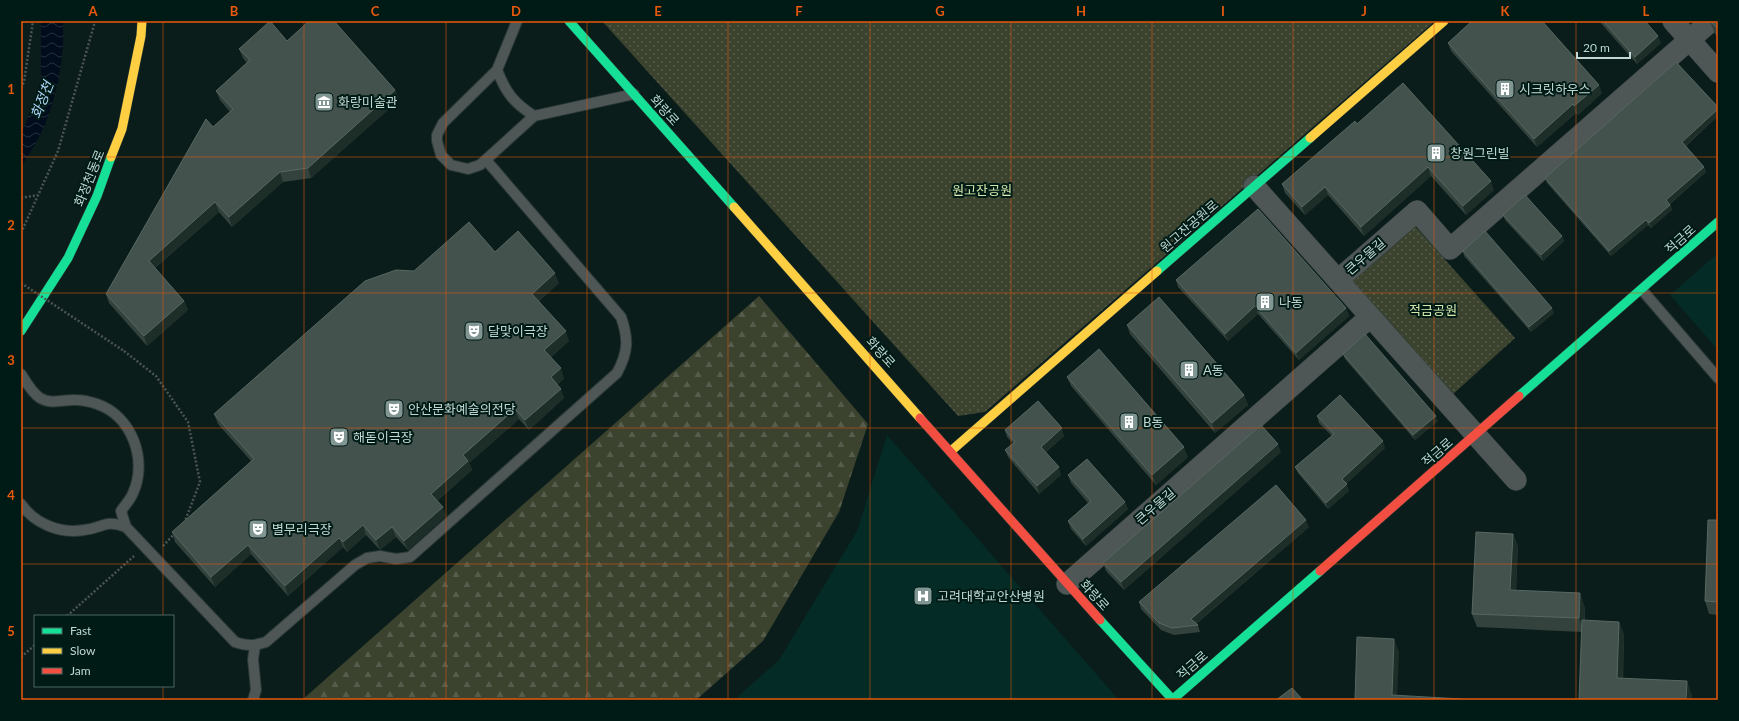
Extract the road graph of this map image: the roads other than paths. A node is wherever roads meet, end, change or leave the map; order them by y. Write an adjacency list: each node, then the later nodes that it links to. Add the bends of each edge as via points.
1 (142, 21): 18 (street, 화정천동로, via 122,129 97,196 68,258)
2 (517, 21): 8 (lane)
3 (569, 21): 10 (street, 화랑로)
4 (1444, 21): 13 (street, 원고잔공원로)
5 (1673, 21): 7 (street)
6 (1711, 21): 7 (street, 큰우물길)
7 (1690, 40): 9 (street); 15 (street, 큰우물길, via 1450,249 1417,211)
8 (497, 70): 11 (lane, via 504,87 518,106); 12 (lane, via 443,123 437,135 438,149 451,166 468,169)
9 (1718, 72)
10 (634, 94): 11 (lane); 22 (street, 화랑로)
11 (534, 116): 12 (lane)
12 (486, 160): 27 (lane, via 621,317 626,330 627,344 617,374 410,557 367,558 355,565 266,642)
13 (1254, 186): 15 (street); 22 (street, 원고잔공원로)
14 (1718, 222): 16 (street, 적금로)
15 (1338, 280): 17 (street, 큰우물길)
16 (1642, 290): 20 (lane); 21 (street, 적금로)
17 (1370, 317): 21 (street); 26 (street, 큰우물길)
18 (21, 331)
19 (21, 374): 25 (lane, via 40,397 54,403 76,400 98,404 117,416 130,432 138,452 139,473 133,493 121,511)
20 (1718, 378)
21 (1477, 434): 23 (street); 29 (street, 적금로)
22 (951, 451): 26 (street, 화랑로)
23 (1516, 480)
24 (21, 504): 25 (lane, via 27,512 44,524 64,531 85,530 105,523)
25 (126, 527): 27 (lane, via 235,642)
26 (1067, 584): 29 (street, 화랑로)
27 (255, 646): 28 (lane, via 253,659 256,690)
28 (253, 700)
29 (1172, 700)

